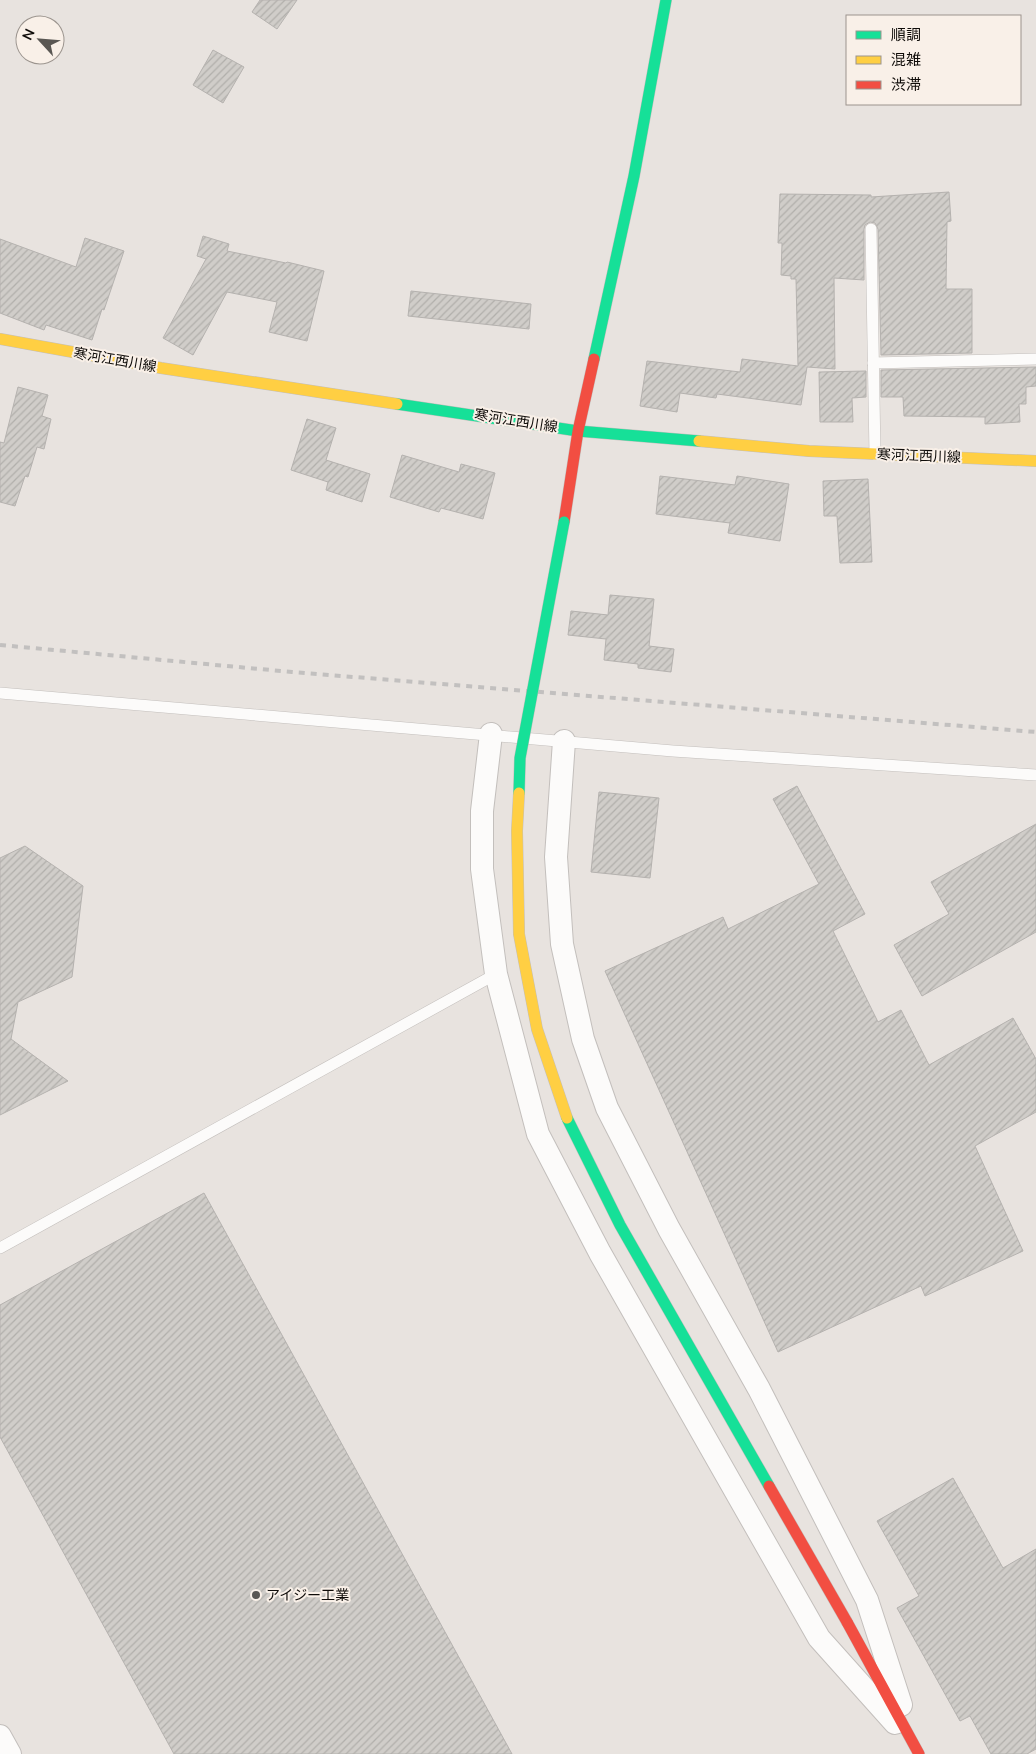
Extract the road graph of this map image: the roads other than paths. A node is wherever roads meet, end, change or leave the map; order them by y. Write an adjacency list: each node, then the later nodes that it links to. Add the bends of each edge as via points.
1 (666, 0): 6 (street, via 634,176)
2 (871, 229): 5 (lane)
3 (0, 340): 6 (street, 寒河江西川線, via 161,368)
4 (1036, 360): 5 (lane)
5 (873, 363): 7 (lane)
6 (578, 430): 7 (street, 寒河江西川線); 16 (street, bridge, via 520,758 517,831 519,934 538,1029 564,1111 620,1224)
7 (875, 454): 8 (street, 寒河江西川線)
8 (1036, 461)
9 (0, 694): 10 (lane)
10 (491, 734): 11 (lane); 13 (street, via 482,810 482,869)
11 (564, 741): 12 (lane); 16 (street, via 556,857 562,944 583,1038 607,1108 668,1228 759,1389 867,1600)
12 (1036, 775)
13 (496, 974): 14 (lane); 16 (street, via 538,1134 600,1253 819,1638)
14 (0, 1248)
15 (0, 1736): 17 (street)
16 (917, 1750)
17 (10, 1754)

